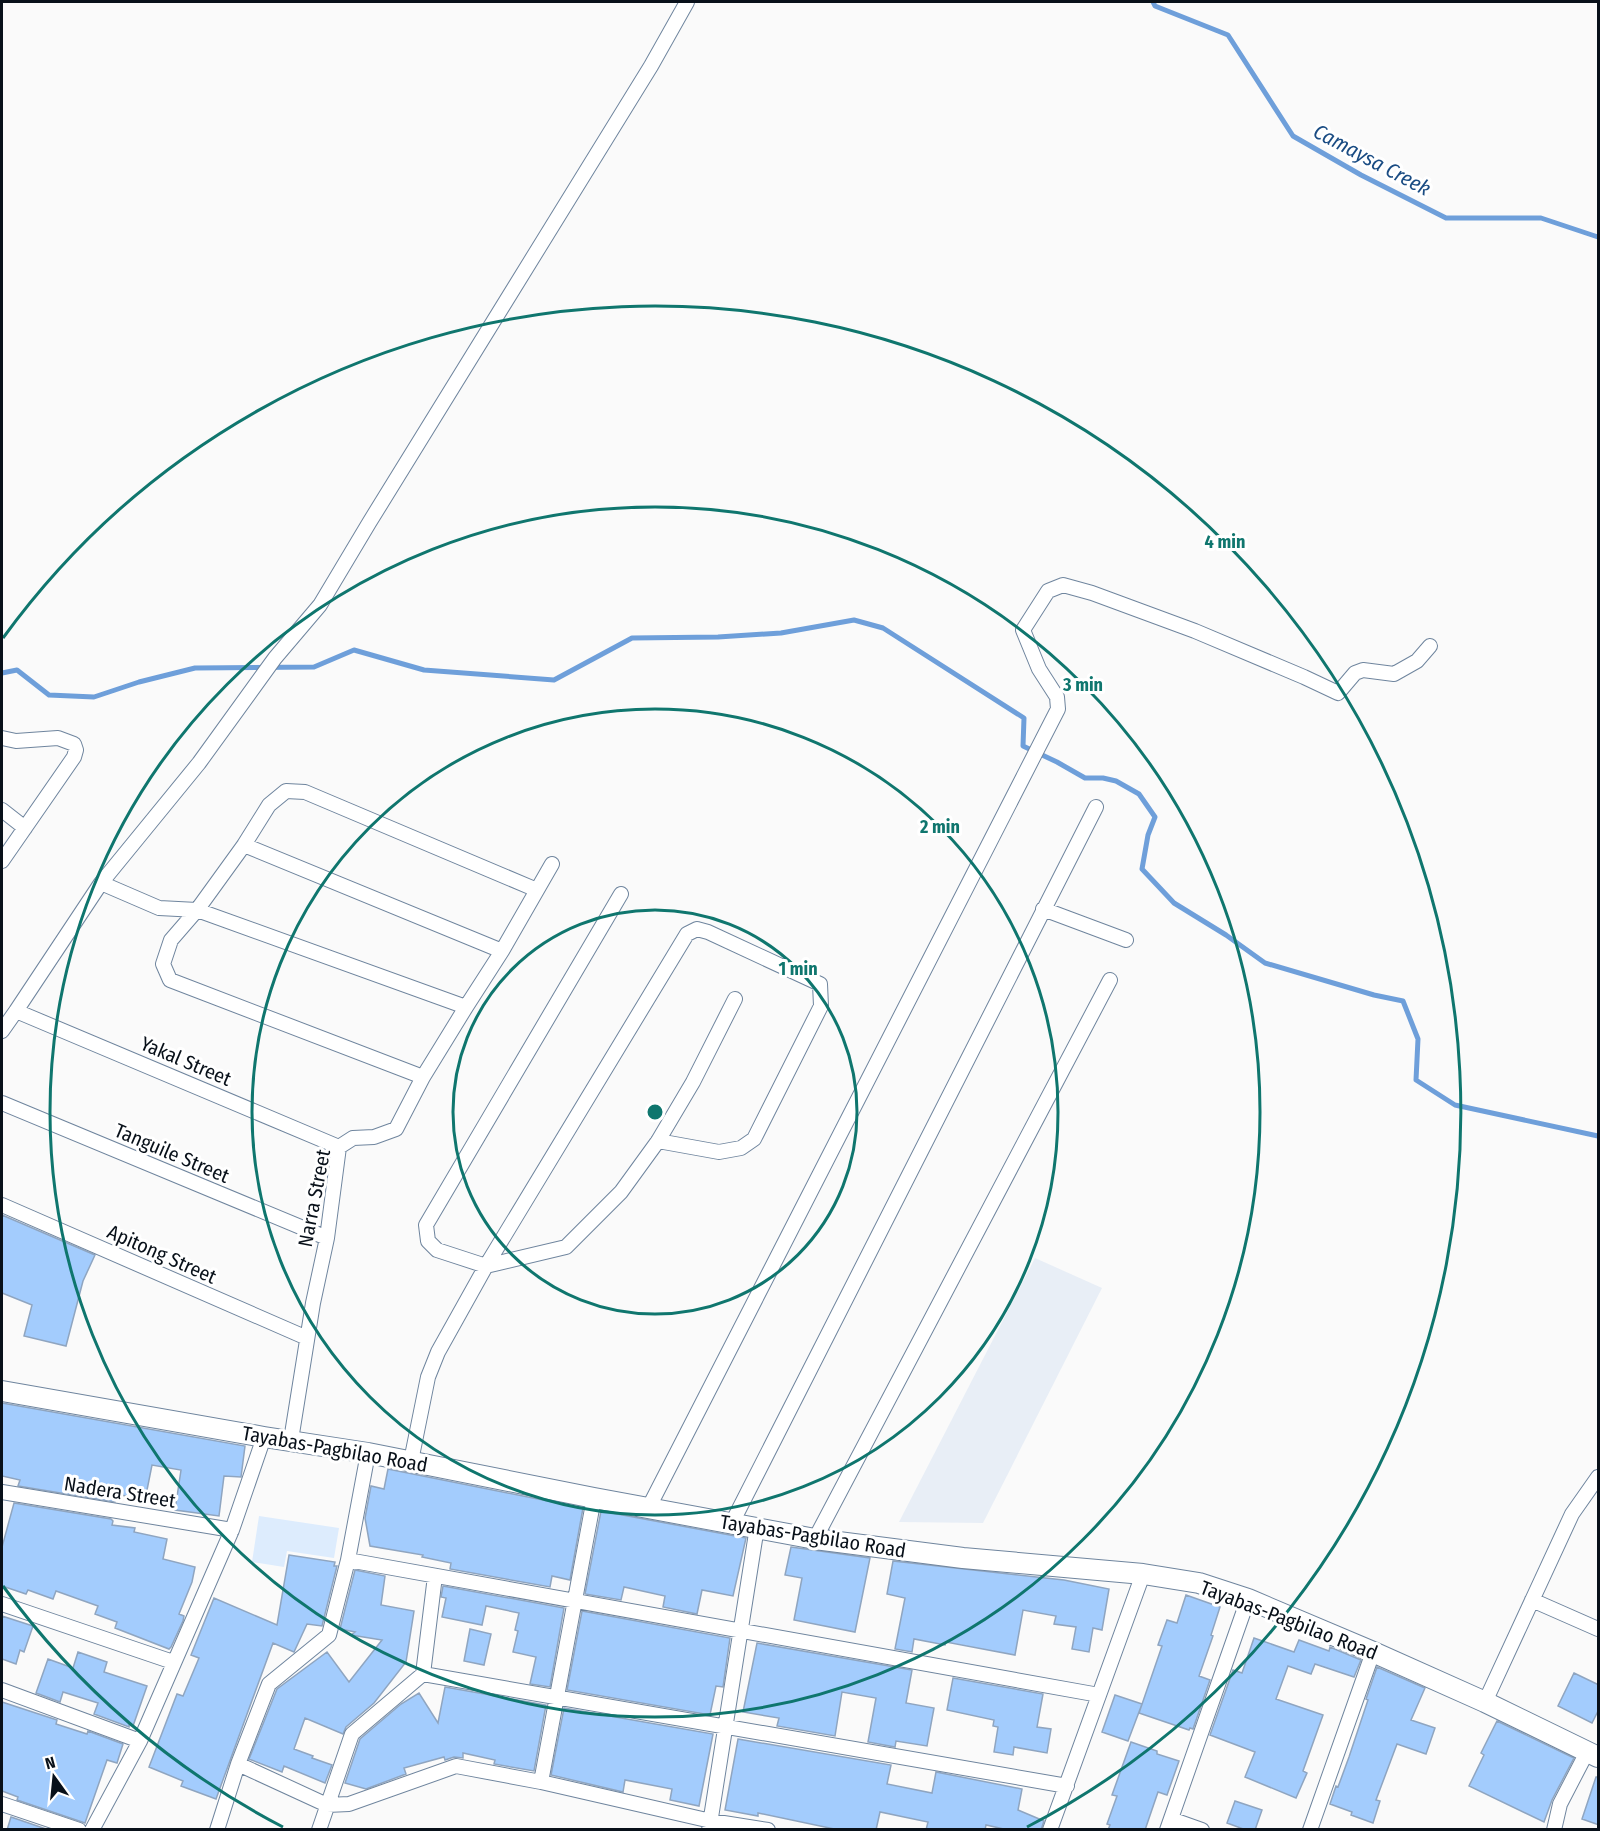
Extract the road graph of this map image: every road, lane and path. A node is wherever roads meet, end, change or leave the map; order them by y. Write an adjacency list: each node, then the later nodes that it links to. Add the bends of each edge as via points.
1 (687, 2): 10 (street, via 320,605)
2 (1430, 646): 38 (street, via 1417,661 1394,674 1363,670 1355,673 1338,693 1195,631 1092,593 1063,585 1048,591 1023,630 1039,669 1057,698 1058,709)
3 (2, 738): 6 (street, via 58,738 74,744 76,750)
4 (1096, 807): 13 (street)
5 (2, 810): 6 (street)
6 (25, 828): 8 (street)
7 (244, 845): 11 (street, via 268,805 286,791 305,792); 14 (street); 16 (street)
8 (2, 861)
9 (552, 864): 11 (street, Narra Street)
10 (101, 883): 14 (street, via 159,908); 20 (street)
11 (537, 890): 16 (street, Narra Street)
12 (621, 894): 28 (street, via 426,1225 428,1240 437,1250)
13 (1043, 909): 15 (street); 39 (street)
14 (197, 910): 19 (street); 22 (street, via 171,940 163,964 170,980)
15 (1126, 940)
16 (502, 951): 19 (street, Narra Street)
17 (1110, 980): 42 (street)
18 (735, 999): 24 (street)
19 (466, 1007): 22 (street, Narra Street)
20 (16, 1011): 21 (street); 25 (street, Yakal Street)
21 (2, 1031)
22 (423, 1077): 25 (street, Narra Street, via 396,1129 374,1137 353,1138)
23 (2, 1103): 27 (street, Tanguile Street)
24 (658, 1141): 28 (street, via 621,1192 566,1247); 28 (street, via 719,1152 741,1148 754,1139 820,1006 820,984 708,932 697,929 687,934)
25 (339, 1147): 27 (street, Narra Street)
26 (2, 1205): 29 (street, Apitong Street)
27 (327, 1238): 29 (street, Narra Street)
28 (486, 1266): 34 (street, via 428,1377)
29 (307, 1338): 32 (street, Narra Street)
30 (2, 1391): 31 (main road, Tayabas-Pagbilao Road)
31 (264, 1437): 32 (main road, Tayabas-Pagbilao Road); 41 (street)
32 (291, 1440): 33 (main road, Tayabas-Pagbilao Road)
33 (368, 1453): 34 (main road, Tayabas-Pagbilao Road); 43 (street)
34 (411, 1461): 37 (main road, Tayabas-Pagbilao Road)
35 (1599, 1477): 47 (street, via 1572,1514)
36 (2, 1496): 41 (street, Nadera Street)
37 (594, 1498): 38 (main road, Tayabas-Pagbilao Road); 48 (street)
38 (649, 1507): 39 (main road, Tayabas-Pagbilao Road)
39 (732, 1523): 40 (main road, Tayabas-Pagbilao Road)
40 (757, 1527): 42 (main road, Tayabas-Pagbilao Road); 51 (street)
41 (232, 1530): 53 (street)
42 (814, 1539): 44 (main road, Tayabas-Pagbilao Road, via 963,1558)
43 (348, 1560): 45 (street); 62 (street, via 329,1635 269,1684)
44 (1143, 1574): 46 (main road, Tayabas-Pagbilao Road, via 1199,1583); 56 (street)
45 (435, 1576): 48 (street); 54 (street)
46 (1248, 1599): 52 (main road, Tayabas-Pagbilao Road); 67 (street)
47 (1532, 1600): 50 (street); 58 (street)
48 (575, 1601): 51 (street); 57 (street)
49 (2, 1604): 53 (street)
50 (1599, 1629)
51 (741, 1631): 56 (street); 59 (street)
52 (1373, 1652): 58 (main road, Tayabas-Pagbilao Road); 76 (street)
53 (173, 1662): 60 (street)
54 (423, 1674): 57 (street); 66 (street, via 352,1734)
55 (2, 1690): 60 (street)
56 (1099, 1695): 64 (street)
57 (557, 1698): 59 (street); 63 (street)
58 (1485, 1702): 61 (main road, Tayabas-Pagbilao Road)
59 (725, 1727): 64 (street); 68 (street)
60 (140, 1741): 70 (street)
61 (1593, 1754): 77 (street, via 1560,1804)
62 (238, 1764): 66 (street); 71 (street)
63 (541, 1782): 66 (street, via 456,1766 349,1804); 68 (street)
64 (1067, 1786): 74 (street)
65 (2, 1804): 69 (street)
66 (327, 1805): 72 (street)
67 (1169, 1824): 75 (street)
68 (710, 1825): 73 (street)
69 (79, 1830)
70 (92, 1830)
71 (217, 1830)
72 (319, 1830)
73 (768, 1830)
74 (1050, 1830)
75 (1202, 1830)
76 (1310, 1830)
77 (1554, 1830)

